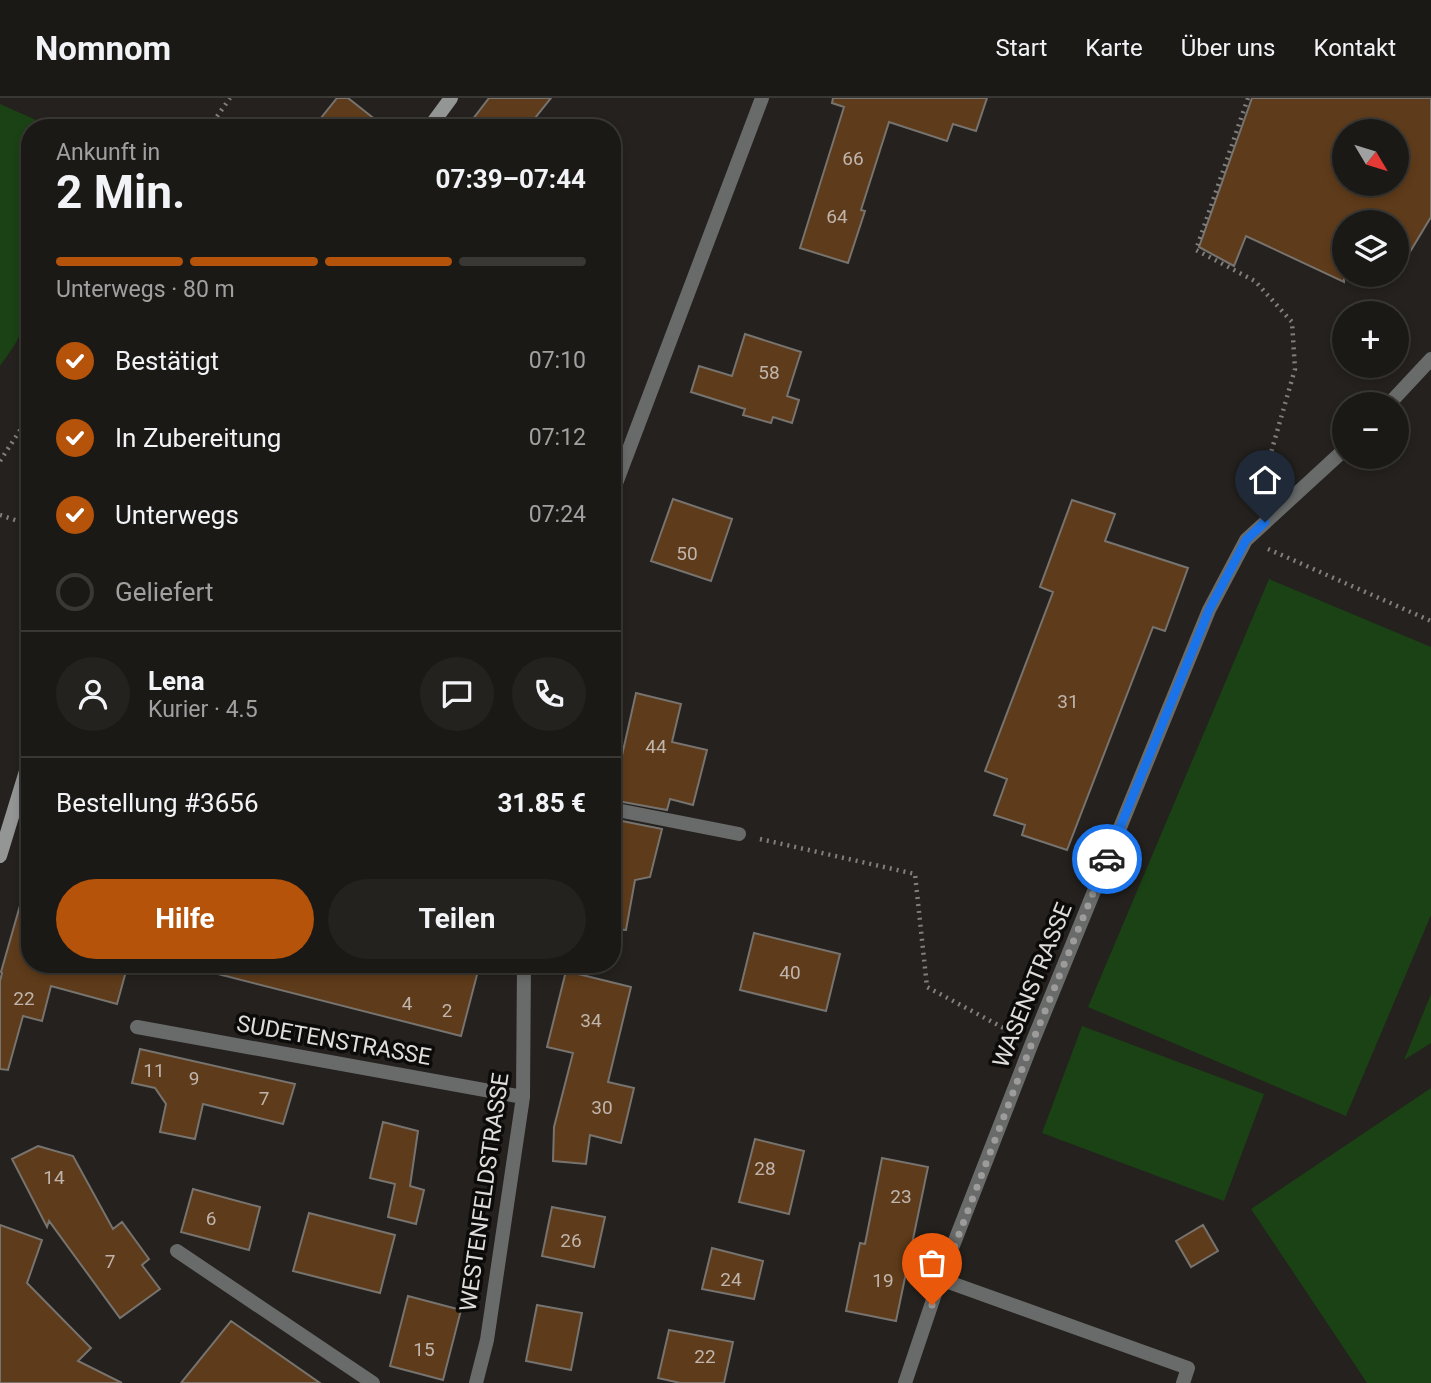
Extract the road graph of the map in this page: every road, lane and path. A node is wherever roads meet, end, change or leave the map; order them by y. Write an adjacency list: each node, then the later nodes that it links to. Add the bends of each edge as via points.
1 (230, 98): 5 (path)
2 (451, 98): 6 (main road)
3 (762, 98): 12 (street)
4 (1248, 98): 13 (path, via 1196,250 1255,281 1292,322 1296,369)
5 (215, 119)
6 (436, 119)
7 (1431, 359): 8 (street)
8 (1400, 392)
9 (21, 429): 10 (path)
10 (0, 461)
11 (1332, 461): 16 (street, WASENSTRASSE)
12 (621, 470)
13 (1257, 500)
14 (0, 515): 15 (path)
15 (21, 522)
16 (1246, 540): 17 (path); 24 (street, WASENSTRASSE, via 1209,610)
17 (1431, 621)
18 (21, 787): 21 (main road)
19 (621, 811): 20 (street)
20 (739, 834): 24 (path, via 915,874 927,987)
21 (0, 856)
22 (524, 973): 25 (street, WESTENFELDSTRASSE)
23 (137, 1027): 25 (street, SUDETENSTRASSE)
24 (1032, 1043): 27 (street, WASENSTRASSE)
25 (523, 1097): 29 (street, WESTENFELDSTRASSE, via 487,1340)
26 (177, 1251): 28 (street)
27 (940, 1279): 30 (street, WASENSTRASSE); 31 (street, via 1188,1368)
28 (373, 1383)
29 (476, 1383)
30 (905, 1383)
31 (1183, 1383)

